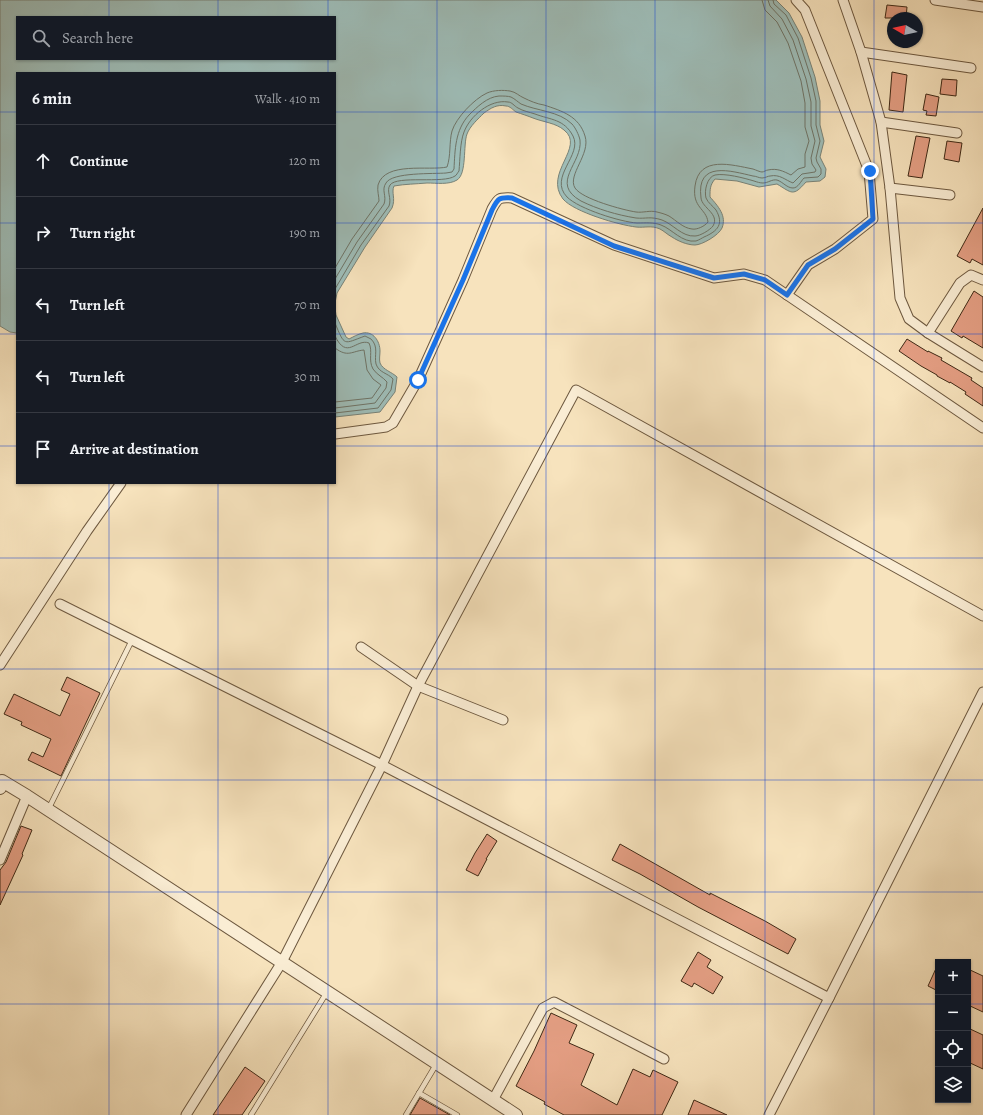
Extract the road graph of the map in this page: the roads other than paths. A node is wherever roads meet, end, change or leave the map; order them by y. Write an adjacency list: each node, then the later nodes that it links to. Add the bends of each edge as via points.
1 (796, 0): 12 (street, via 806,10 870,171 873,219 835,249 808,265)
2 (843, 0): 5 (street)
3 (935, 0): 4 (street)
4 (983, 7)
5 (861, 52): 6 (street); 7 (street)
6 (971, 68)
7 (881, 122): 8 (street); 9 (street)
8 (957, 133)
9 (890, 188): 10 (street); 13 (street, via 900,298 909,319)
10 (950, 195)
11 (983, 280): 13 (street, via 971,276 960,283)
12 (787, 295): 15 (street); 16 (street, via 765,280 744,274 714,278 614,246 512,198 502,198 492,210 418,380 393,423 386,427)
13 (928, 333): 14 (street)
14 (983, 367)
15 (983, 428)
16 (336, 434)
17 (120, 484): 22 (street)
18 (60, 604): 20 (street)
19 (983, 616): 23 (street, via 576,390)
20 (132, 640): 26 (street); 29 (lane)
21 (362, 647): 23 (street)
22 (0, 665)
23 (418, 686): 25 (street); 26 (street)
24 (983, 692): 33 (street)
25 (503, 720)
26 (382, 766): 31 (street); 33 (street)
27 (1, 783): 28 (street)
28 (27, 796): 29 (street); 30 (street)
29 (48, 810): 31 (street)
30 (0, 860)
31 (282, 962): 32 (street); 38 (street)
32 (327, 992): 35 (street); 39 (lane)
33 (829, 998): 43 (street)
34 (664, 1059): 37 (street, via 554,1002 543,1008)
35 (437, 1063): 36 (lane); 37 (street)
36 (419, 1092): 40 (lane); 41 (lane)
37 (494, 1100): 42 (street)
38 (186, 1115)
39 (251, 1115)
40 (406, 1115)
41 (457, 1115)
42 (516, 1115)
43 (768, 1115)

